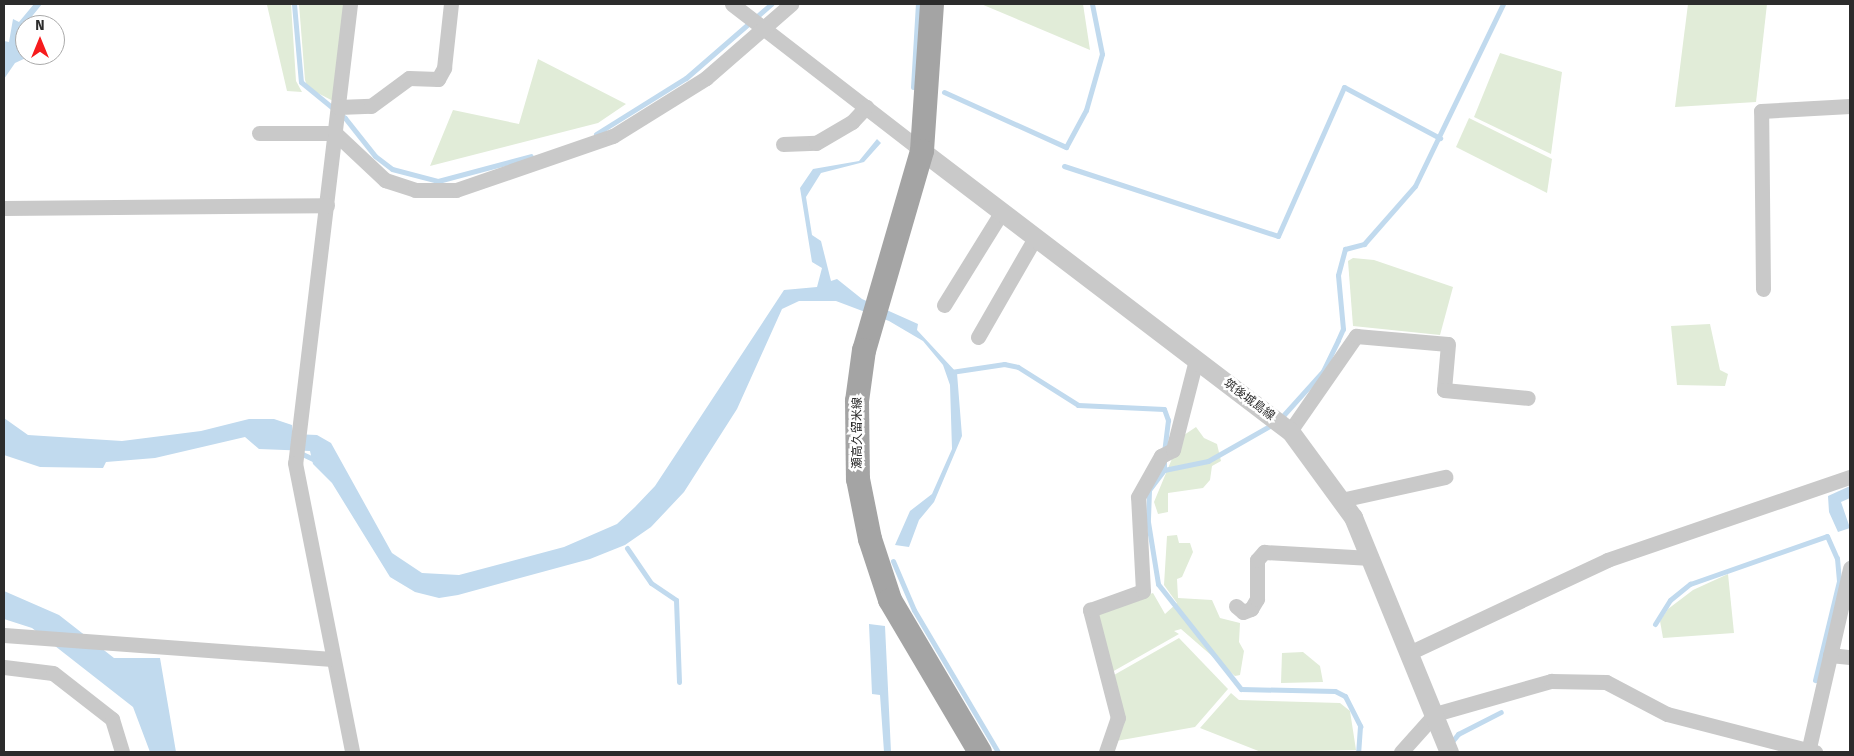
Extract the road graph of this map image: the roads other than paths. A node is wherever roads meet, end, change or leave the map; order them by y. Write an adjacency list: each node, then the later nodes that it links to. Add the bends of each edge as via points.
1 (350, 4): 8 (street)
2 (451, 4): 8 (street, via 444,68 438,79 409,78 371,106)
3 (732, 4): 6 (street)
4 (791, 4): 6 (street)
5 (932, 4): 13 (main road, 瀬高久留米線)
6 (764, 28): 9 (street); 11 (street, via 706,78 601,143 456,190 415,190 385,180)
7 (1850, 106): 18 (street, via 1761,110)
8 (338, 107): 11 (street)
9 (866, 107): 12 (street, via 852,122 816,143); 13 (street)
10 (259, 133): 11 (street)
11 (335, 133): 14 (street)
12 (783, 144)
13 (922, 151): 16 (street, 筑後城島線); 40 (main road, 瀬高久留米線, via 869,335 857,402 858,479 870,539 890,600)
14 (327, 205): 15 (street); 34 (street, via 295,463)
15 (4, 208)
16 (1001, 213): 17 (street, 筑後城島線); 19 (street)
17 (1035, 238): 20 (street); 21 (street, 筑後城島線)
18 (1763, 289)
19 (944, 305)
20 (978, 337)
21 (1196, 360): 23 (street, 筑後城島線); 41 (street, via 1173,450 1161,456 1138,496 1143,591 1090,610 1118,718)
22 (1528, 398): 23 (street, via 1444,390 1448,344 1356,336)
23 (1290, 431): 26 (street, 筑後城島線)
24 (1445, 477): 26 (street)
25 (1850, 477): 31 (street, via 1607,560)
26 (1341, 500): 27 (street, 筑後城島線)
27 (1371, 558): 29 (street, via 1264,552 1257,560 1257,599 1251,609 1243,612); 31 (street, 筑後城島線)
28 (1850, 568): 32 (street)
29 (1236, 606)
30 (4, 635): 34 (street)
31 (1411, 652): 36 (street, 筑後城島線)
32 (1830, 654): 33 (street); 37 (street)
33 (1850, 657)
34 (332, 659): 39 (street)
35 (4, 666): 38 (street, via 52,672 112,719)
36 (1434, 714): 37 (street, via 1552,681 1606,682 1667,714); 42 (street); 43 (street, 筑後城島線)
37 (1810, 751)
38 (122, 752)
39 (352, 752)
40 (980, 752)
41 (1106, 752)
42 (1401, 752)
43 (1449, 752)

